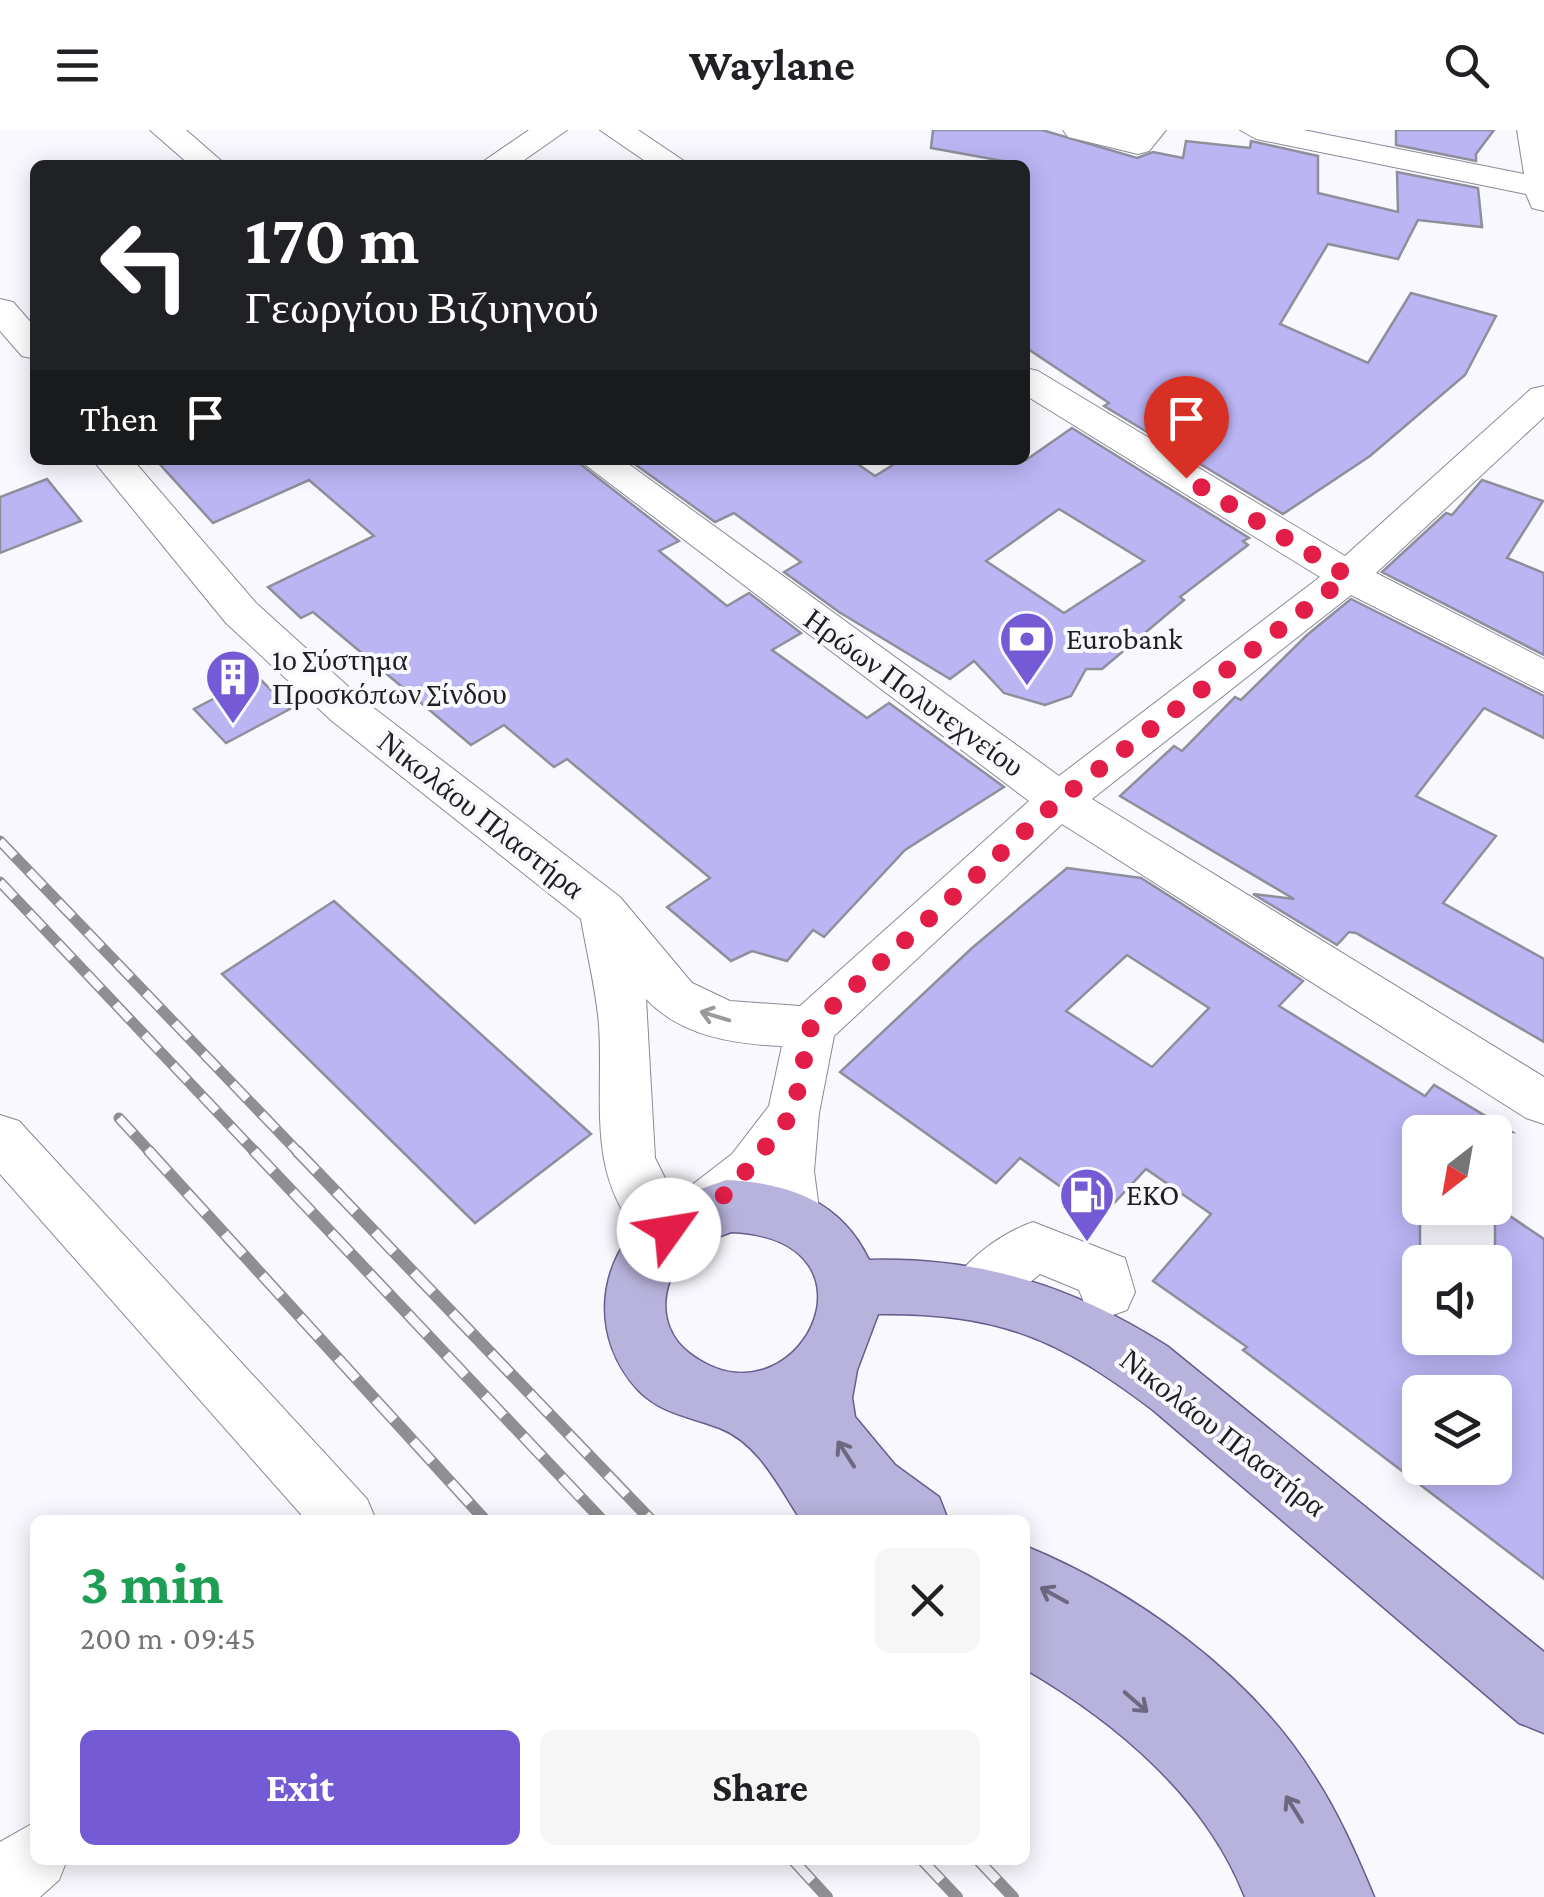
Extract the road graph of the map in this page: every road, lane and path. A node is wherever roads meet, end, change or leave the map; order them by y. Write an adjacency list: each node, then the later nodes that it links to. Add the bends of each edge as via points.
1 (166, 130): 8 (street)
2 (551, 130): 9 (street)
3 (616, 130): 10 (street)
4 (1080, 130): 5 (street, via 1138,144)
5 (1150, 130)
6 (1256, 130): 11 (street)
7 (1533, 130): 11 (street)
8 (204, 160)
9 (502, 160)
10 (666, 160)
11 (1543, 192)
12 (0, 310): 13 (street)
13 (30, 343)
14 (1030, 383): 18 (street)
15 (1544, 397): 18 (street)
16 (116, 465): 21 (street, Νικολάου Πλαστήρα, via 254,626 347,710)
17 (605, 465): 20 (street, Ηρώων Πολυτεχνείου)
18 (1348, 576): 19 (street); 20 (street)
19 (1544, 677)
20 (1059, 800): 22 (street); 23 (street, Ηρώων Πολυτεχνείου)
21 (602, 910): 22 (street, Νικολάου Πλαστήρα, one-way to 21, via 732,1022 680,1002); 27 (street, Νικολάου Πλαστήρα, via 624,1024 624,1140 642,1200)
22 (811, 1026): 24 (street)
23 (1544, 1103)
24 (793, 1113): 26 (street, via 786,1172); 27 (street, via 751,1170)
25 (0, 1137): 33 (street)
26 (793, 1217): 27 (main road, via 726,1206); 28 (main road, via 830,1246)
27 (681, 1223): 32 (main road, via 648,1252 635,1278 636,1335 675,1382)
28 (849, 1288): 29 (main road, Νικολάου Πλαστήρα); 31 (main road, via 842,1340)
29 (976, 1292): 30 (street, via 1033,1246 1105,1275); 38 (main road, Νικολάου Πλαστήρα, via 1043,1310 1111,1344 1168,1384)
30 (1107, 1292)
31 (828, 1363): 32 (main road, via 802,1384); 35 (main road, one-way to 31, via 868,1488 824,1419)
32 (737, 1402): 34 (main road, via 786,1440)
33 (341, 1515)
34 (837, 1515)
35 (907, 1515)
36 (1030, 1582): 42 (main road, one-way to 36, via 1294,1806 1224,1721 1123,1636)
37 (1030, 1633): 41 (main road, one-way to 41, via 1131,1697 1192,1754 1250,1825)
38 (1544, 1698)
39 (30, 1860): 40 (street)
40 (0, 1887)
41 (1283, 1897)
42 (1336, 1897)

